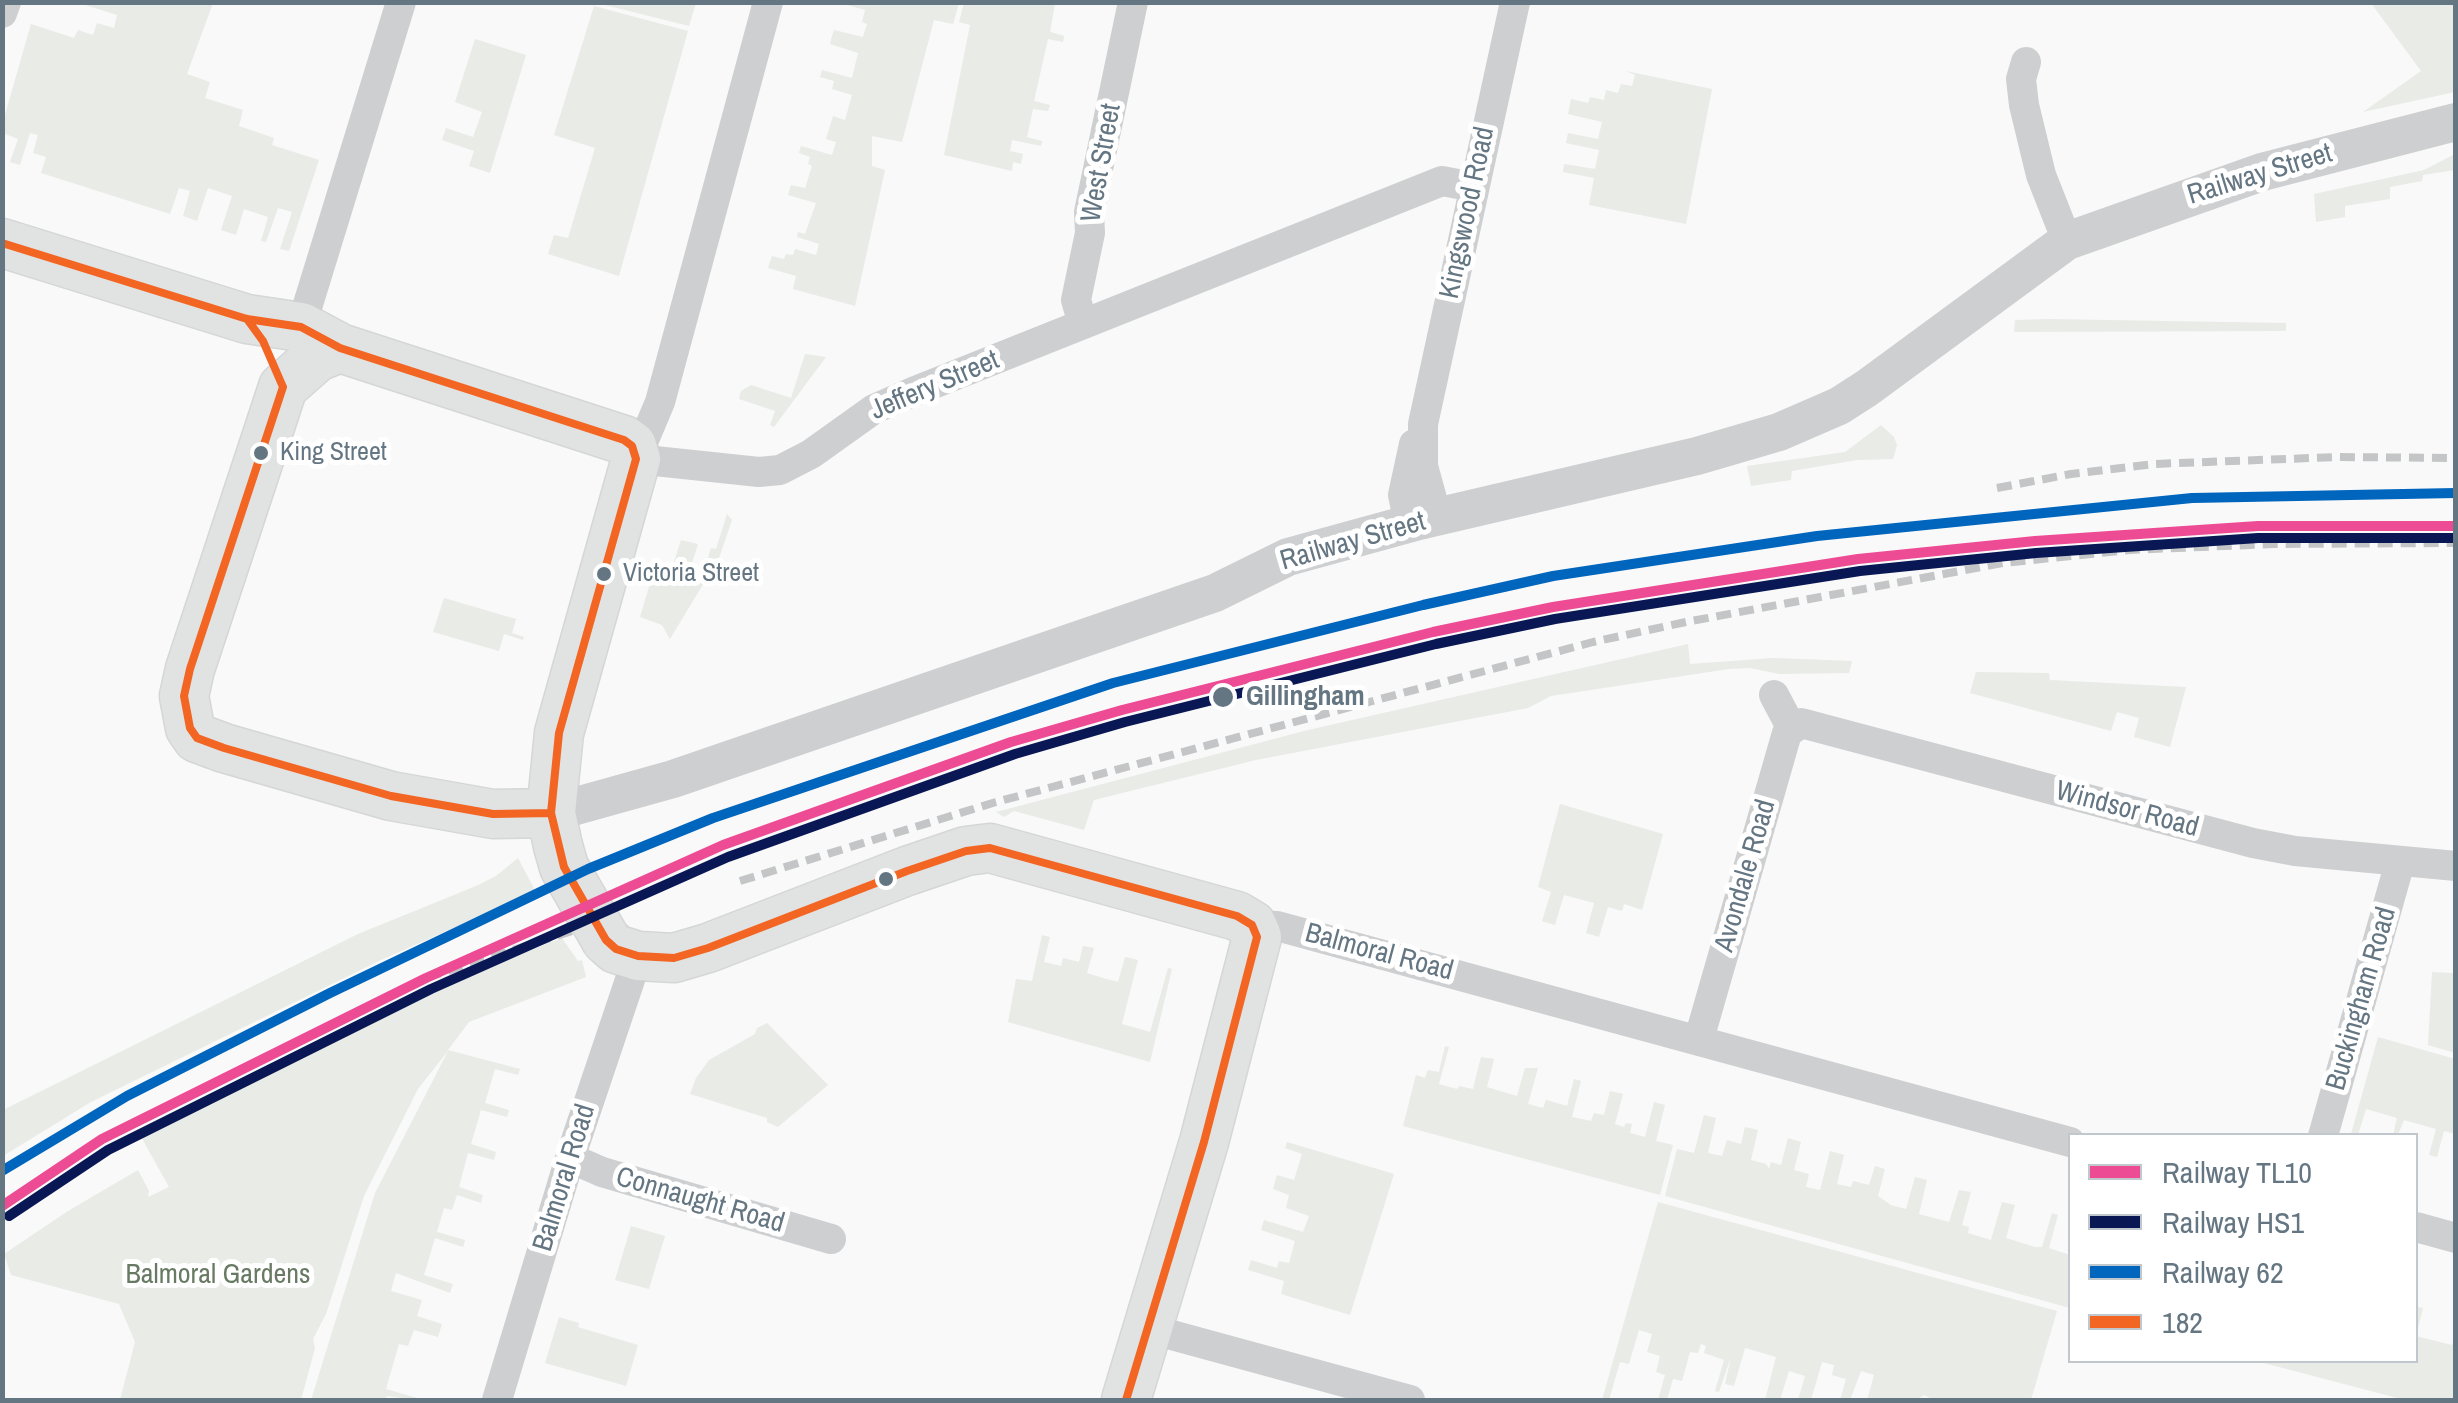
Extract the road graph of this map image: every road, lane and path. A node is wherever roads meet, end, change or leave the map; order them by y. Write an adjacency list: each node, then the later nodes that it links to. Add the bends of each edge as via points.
1 (6, 2): 6 (street)
2 (401, 2): 14 (street)
3 (768, 2): 16 (street, via 660,402)
4 (1134, 2): 13 (street, West Street, via 1088,212 1090,235 1076,300)
5 (1516, 2): 9 (street, Kingswood Road)
6 (2, 13)
7 (2026, 62): 10 (street, via 2024,105 2041,176)
8 (2456, 122): 10 (street, Railway Street, via 2257,173)
9 (1474, 187): 13 (street, Jeffery Street, via 1442,182); 17 (street, Kingswood Road, via 1423,424 1404,482 1403,496)
10 (2067, 241): 17 (street, Railway Street, via 1867,388 1810,420 1697,456)
11 (2, 243): 12 (main road)
12 (247, 319): 14 (main road); 15 (main road)
13 (1083, 324): 16 (street, Jeffery Street, via 874,409 780,470)
14 (320, 338): 15 (main road, via 318,357); 16 (main road, via 624,440)
15 (284, 386): 20 (main road, via 190,669 184,696 197,738 337,782)
16 (636, 459): 20 (main road, via 559,734)
17 (1423, 520): 20 (street, Railway Street, via 1288,557 1215,593 672,779)
18 (1774, 695): 19 (street)
19 (1798, 727): 21 (street, Windsor Road, via 2253,843); 25 (street, Avondale Road, via 1787,734)
20 (554, 830): 24 (main road, bridge, via 564,867)
21 (2400, 862): 22 (street, Windsor Road); 26 (street, Buckingham Road)
22 (2456, 866)
23 (1252, 925): 24 (main road, Balmoral Road, via 990,848 907,871 674,958); 25 (street, Balmoral Road, via 1277,926); 32 (main road, via 1257,937 1204,1142)
24 (622, 948): 28 (street, Balmoral Road)
25 (1699, 1040): 27 (street, Balmoral Road)
26 (2324, 1133)
27 (2068, 1141)
28 (570, 1158): 31 (street, Connaught Road); 33 (street, Balmoral Road)
29 (2418, 1228): 30 (street)
30 (2456, 1238)
31 (831, 1239)
32 (1146, 1328): 34 (main road); 35 (street)
33 (497, 1400)
34 (1126, 1400)
35 (1410, 1400)

